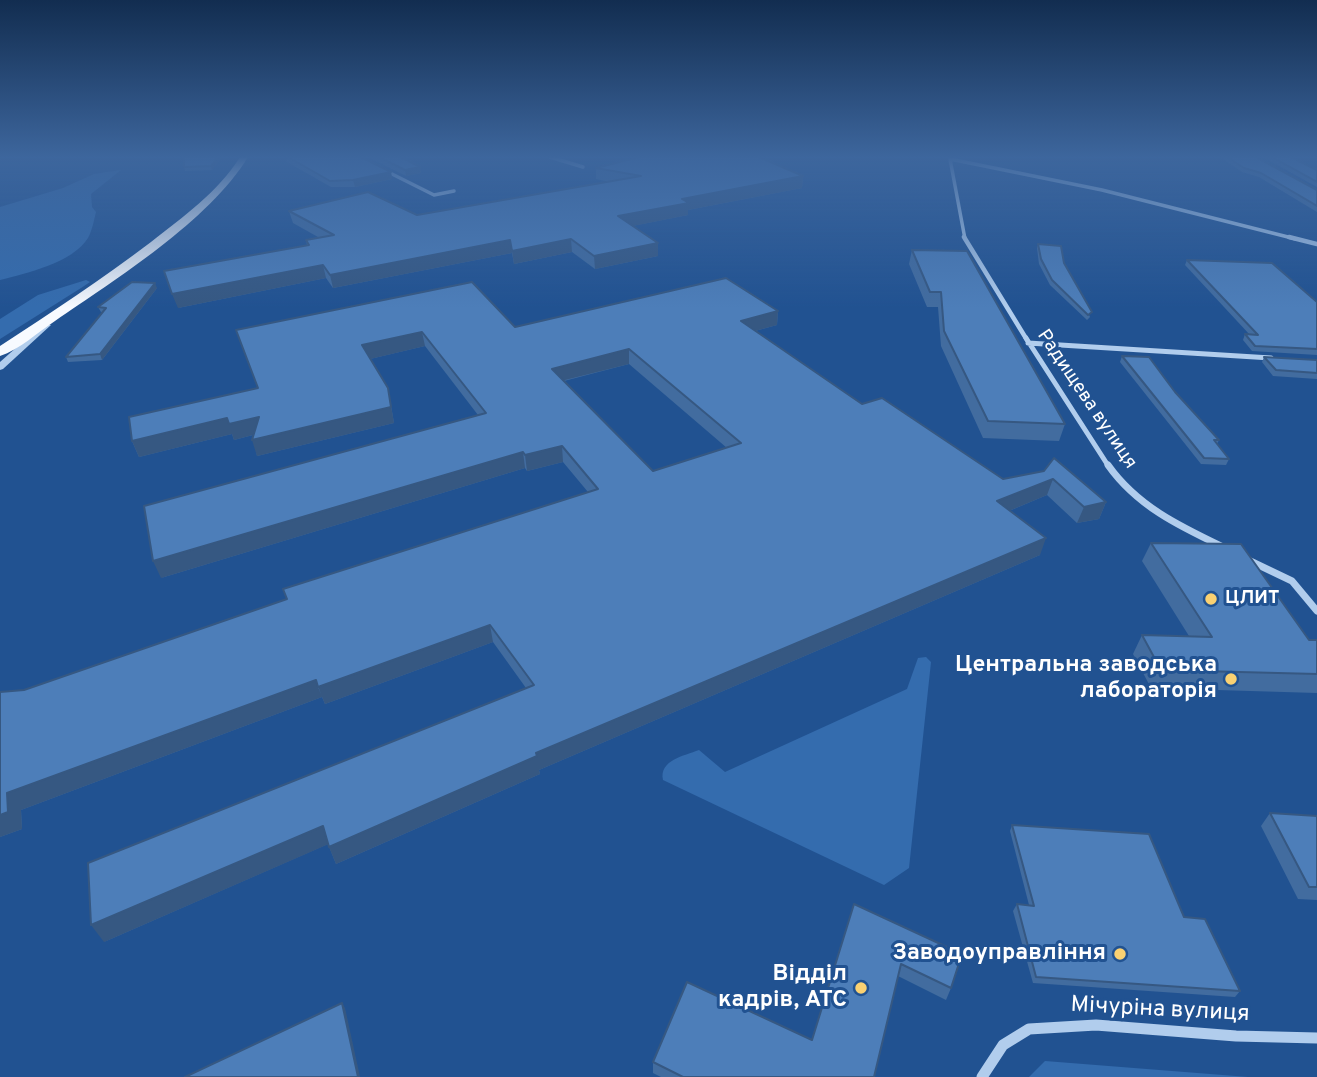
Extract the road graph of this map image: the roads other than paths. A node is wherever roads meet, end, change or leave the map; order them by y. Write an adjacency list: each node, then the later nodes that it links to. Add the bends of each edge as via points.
1 (199, 207): 5 (main road)
2 (958, 207): 6 (street, Радищева вулиця, via 962,233)
3 (1171, 207): 4 (street)
4 (1317, 244)
5 (61, 313): 7 (main road); 9 (street)
6 (1028, 343): 8 (street); 10 (street, Радищева вулиця, via 1119,481 1161,517 1292,581)
7 (0, 352)
8 (1276, 358)
9 (0, 367)
10 (1306, 596): 11 (street); 12 (street, Радищева вулиця)
11 (1317, 598)
12 (1317, 611)
13 (1317, 1038): 14 (street, Мічуріна вулиця, via 1096,1025 1028,1029 1003,1045)
14 (982, 1077)

